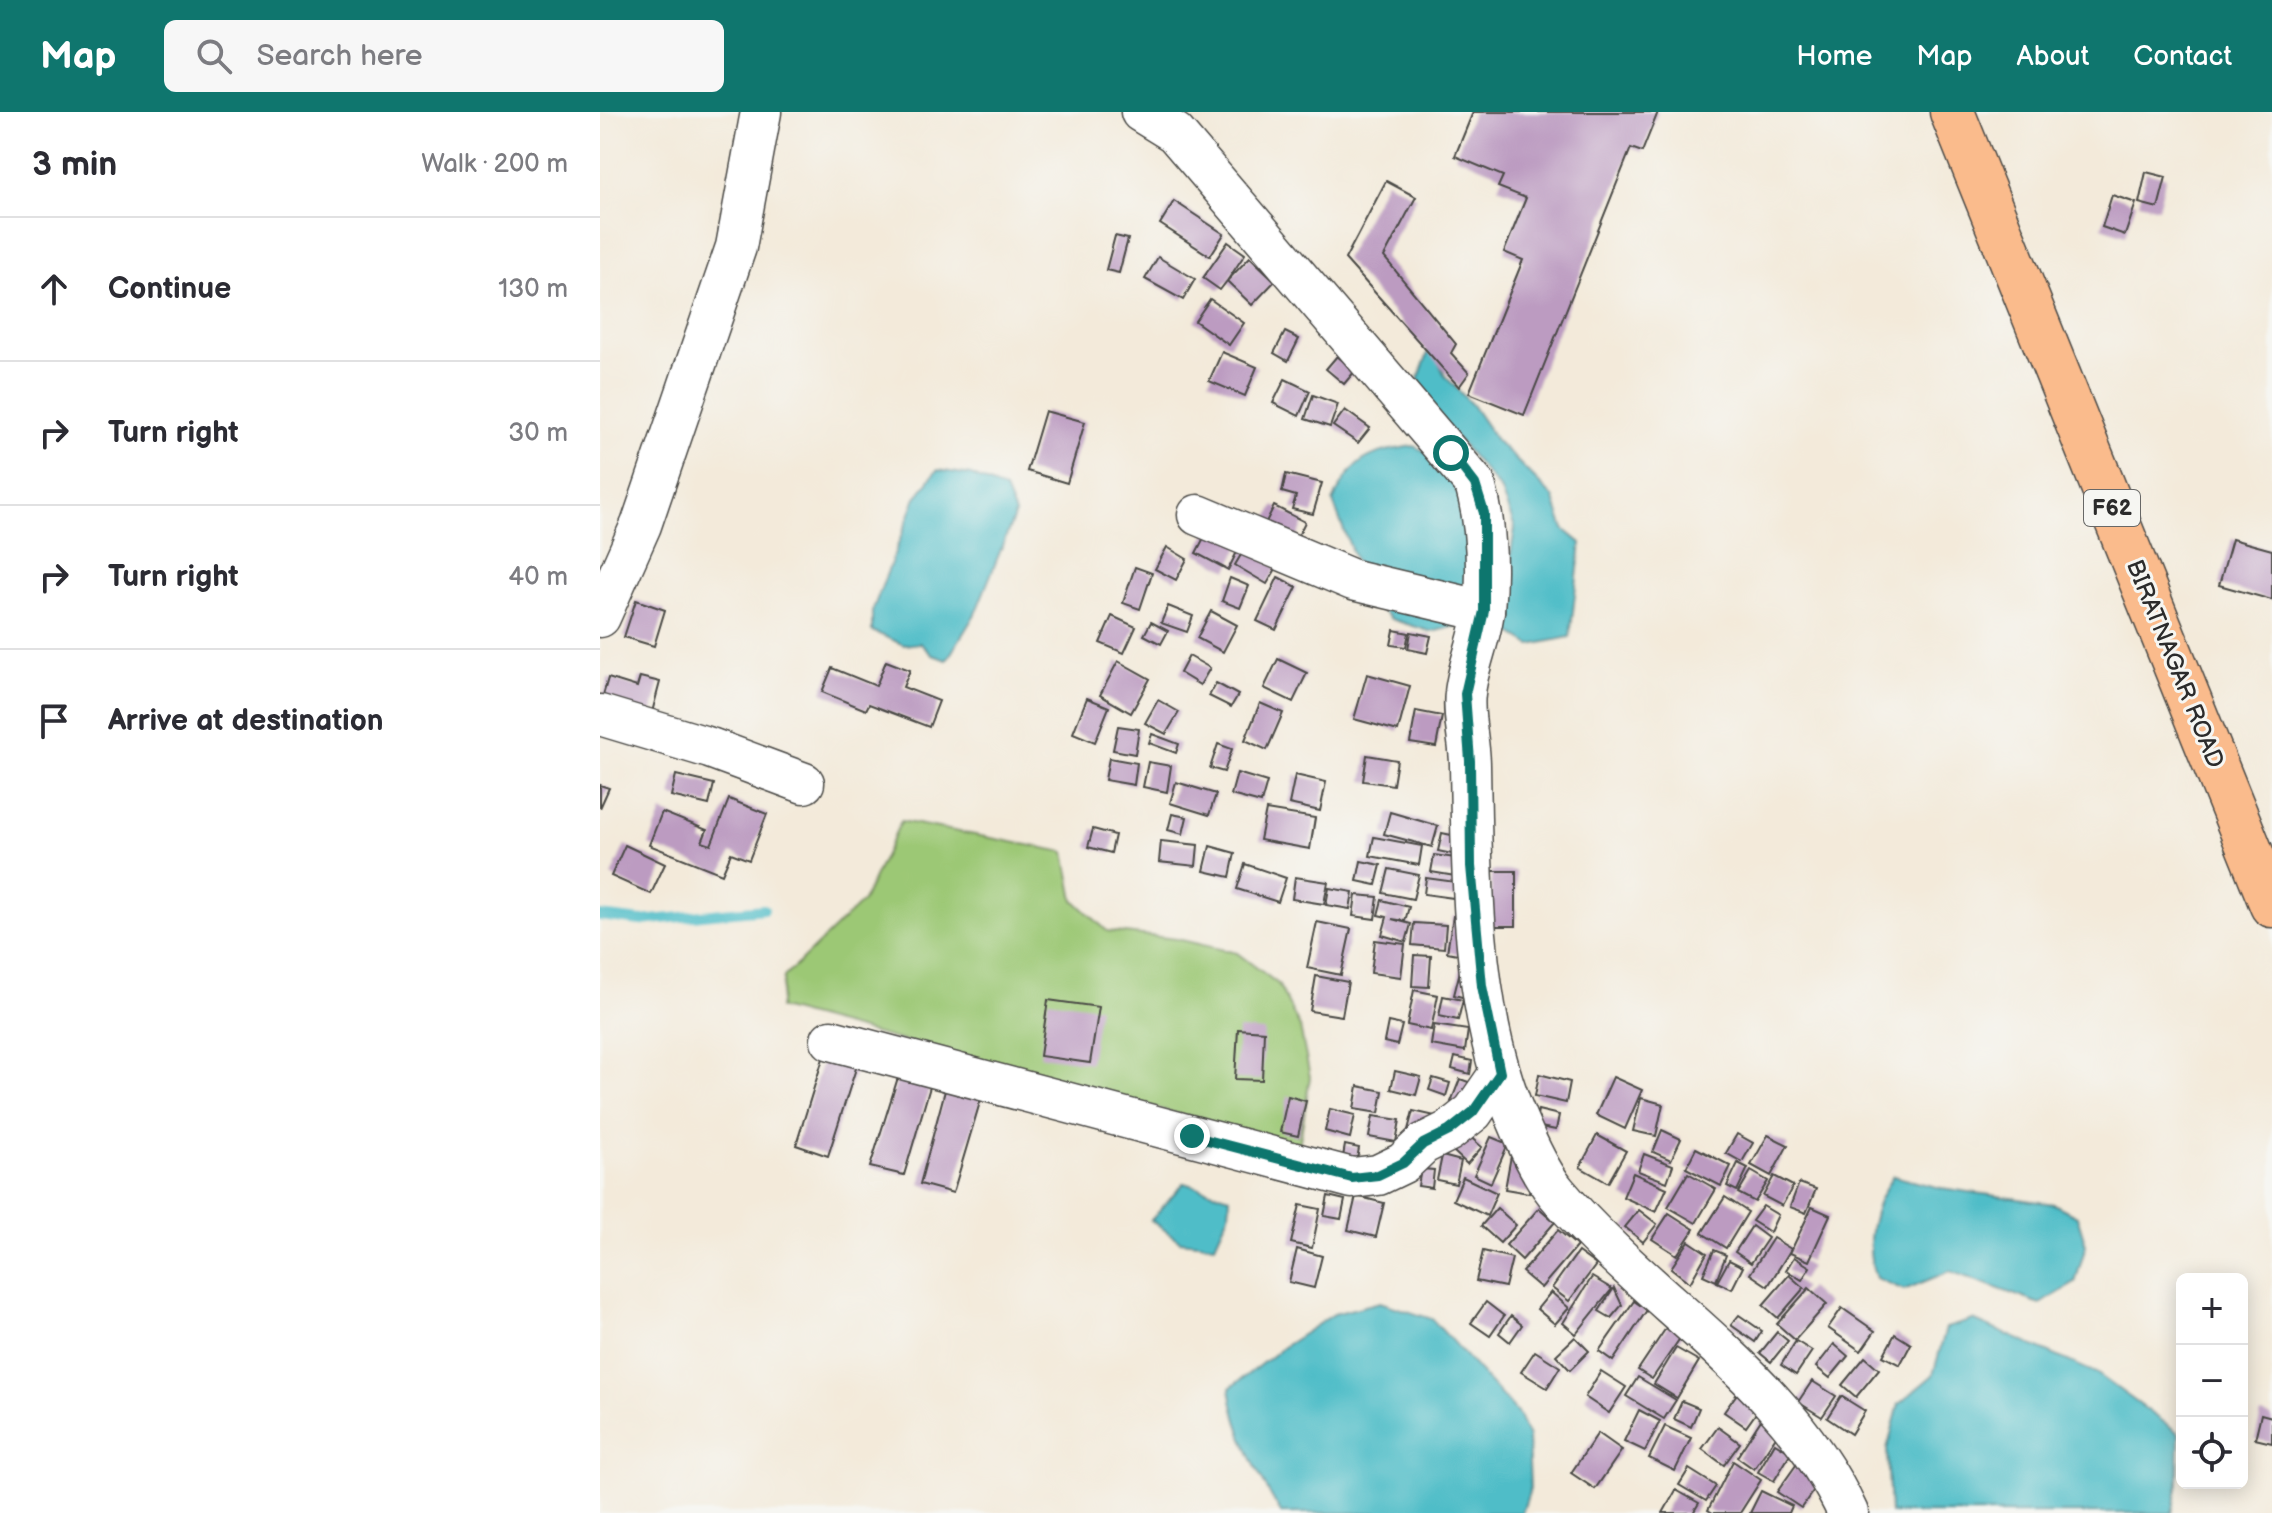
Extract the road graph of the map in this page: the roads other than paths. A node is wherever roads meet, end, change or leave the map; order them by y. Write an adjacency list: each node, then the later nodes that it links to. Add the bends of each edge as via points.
1 (761, 112): 6 (street, via 736,247 641,525)
2 (1141, 112): 5 (street, via 1175,133 1475,484 1484,513)
3 (1952, 112): 9 (main road, BIRATNAGAR ROAD / F62)
4 (1198, 515): 5 (street, via 1353,580)
5 (1484, 611): 11 (street, via 1465,694 1482,986)
6 (600, 617)
7 (600, 715): 8 (street)
8 (804, 783)
9 (2272, 905)
10 (831, 1040): 11 (street, via 1352,1178 1378,1175 1403,1163 1423,1144 1449,1131 1473,1112)
11 (1500, 1073): 12 (street, via 1555,1190 1617,1255 1751,1376 1801,1435)
12 (1848, 1513)

